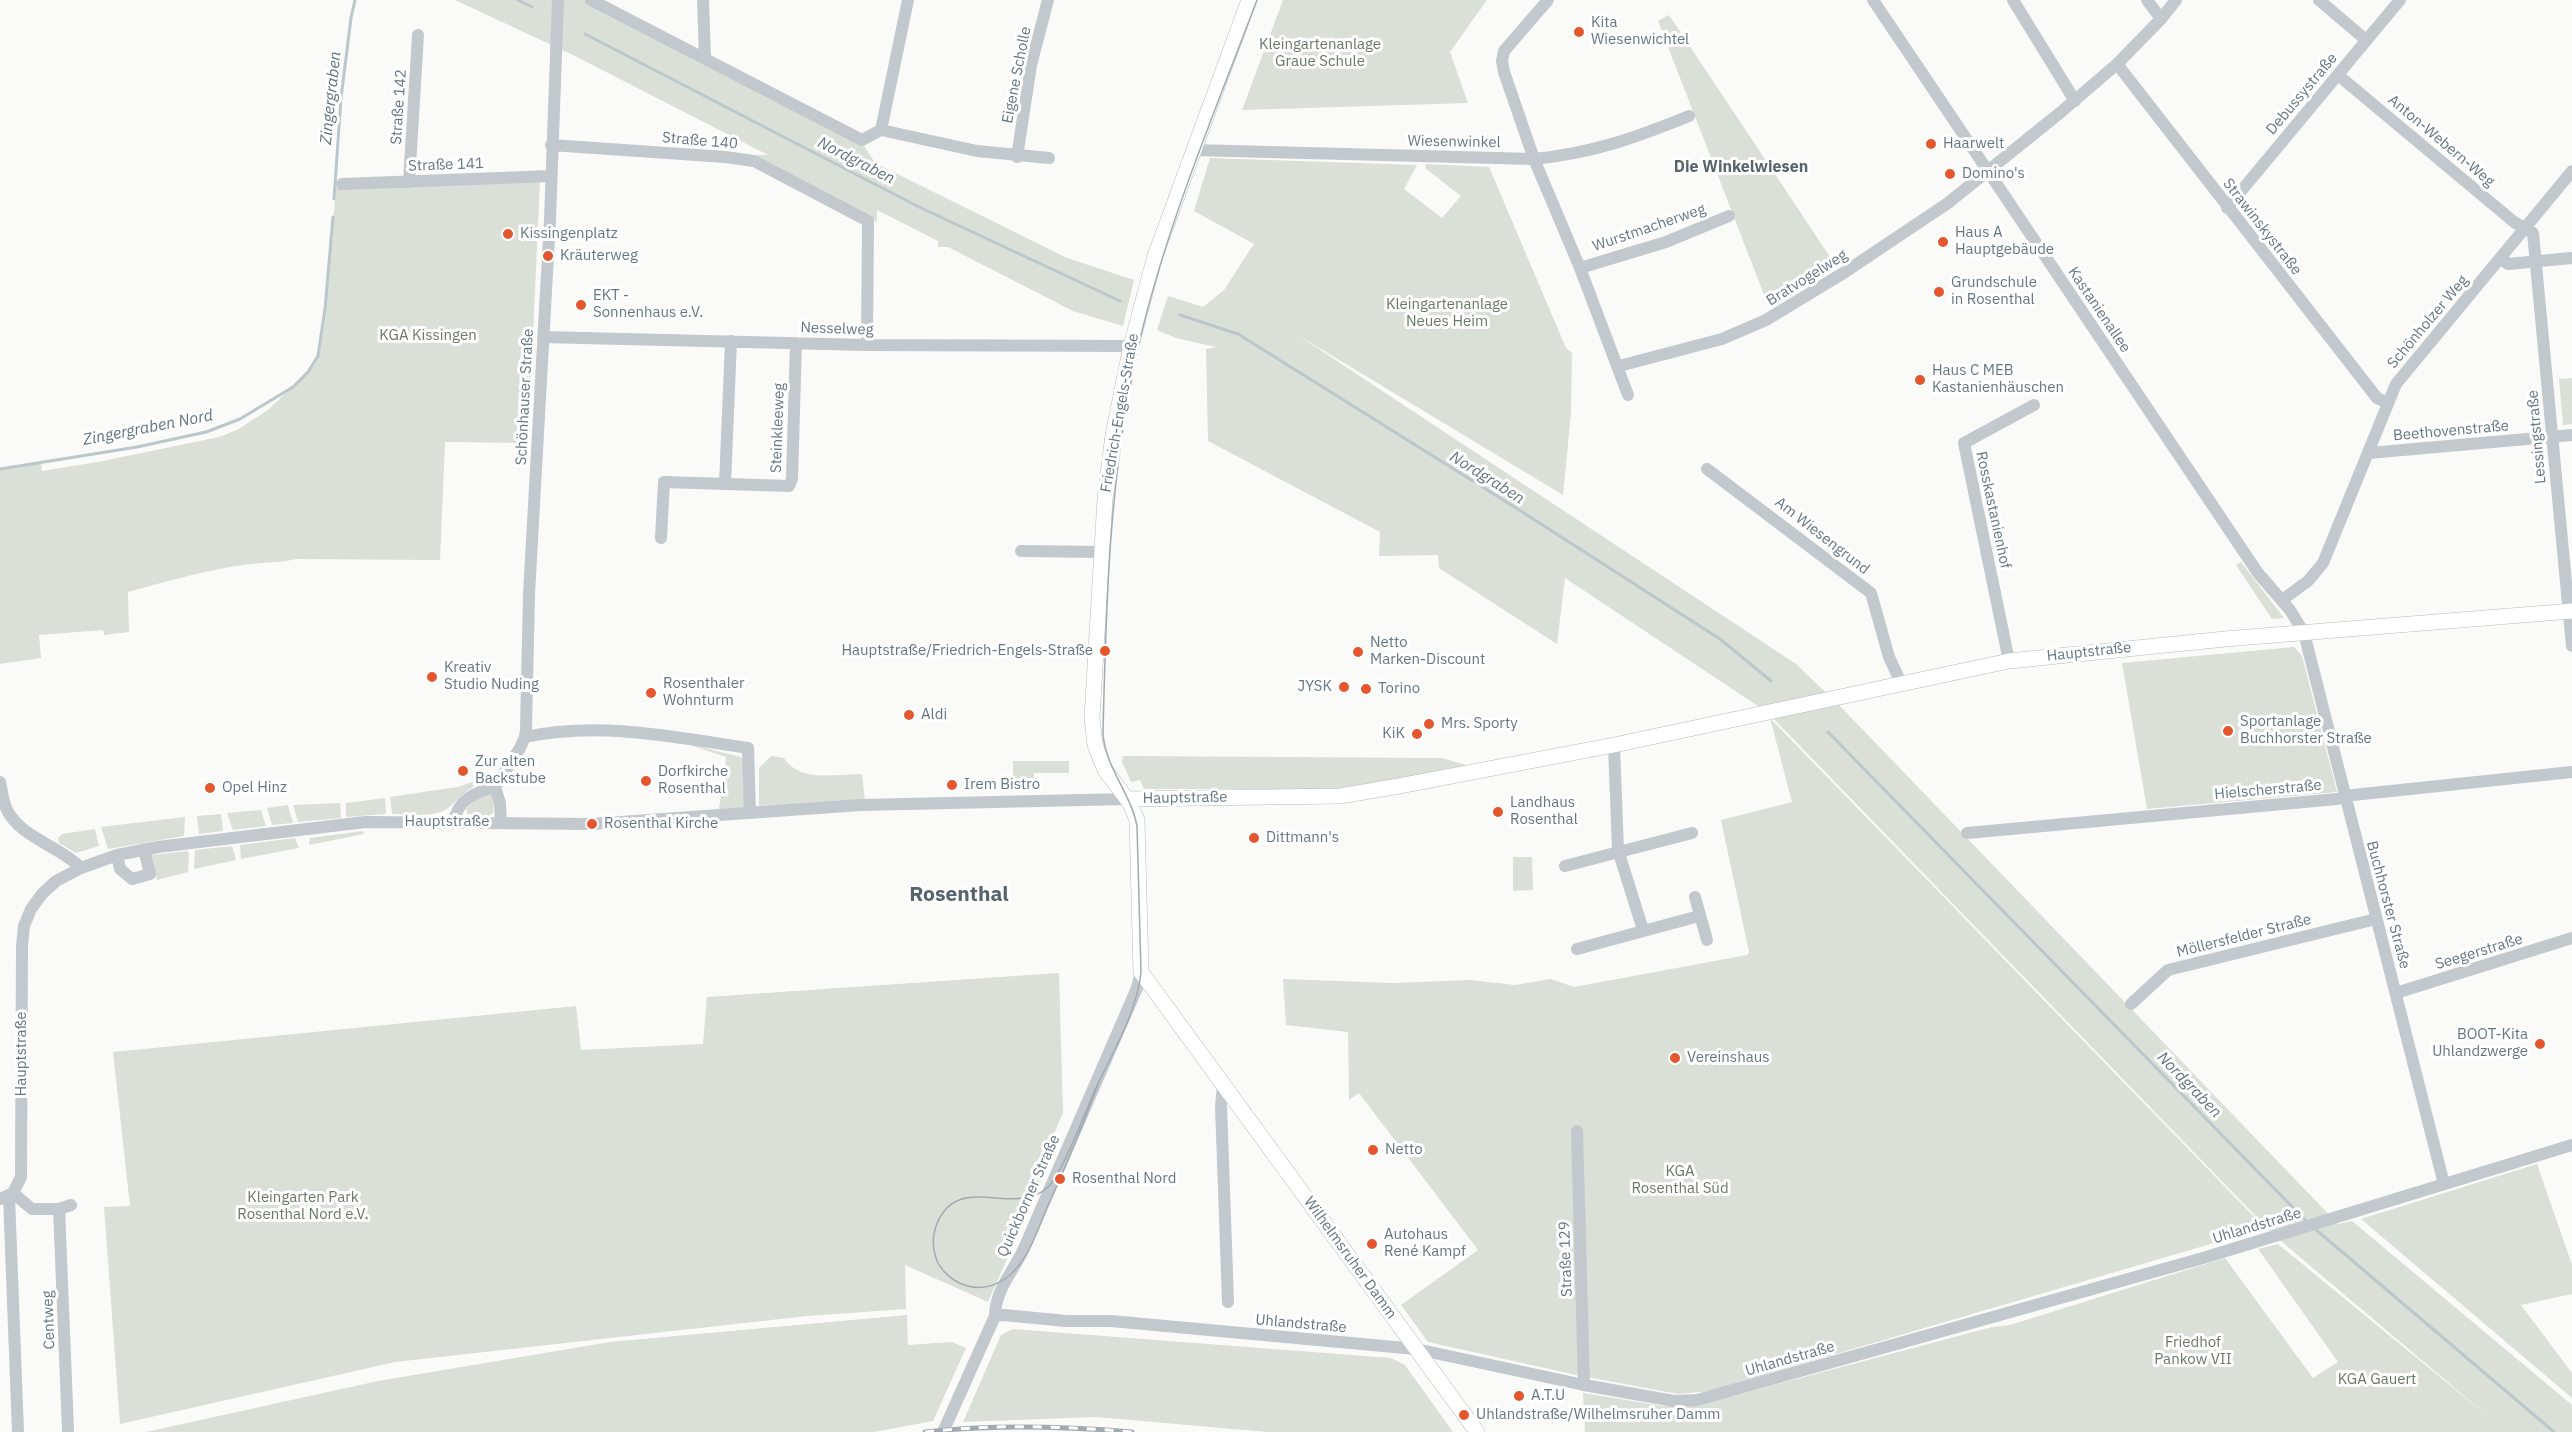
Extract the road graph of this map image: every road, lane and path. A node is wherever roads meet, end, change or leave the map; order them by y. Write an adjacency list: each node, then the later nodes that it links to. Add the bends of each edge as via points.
1 (558, 0): 23 (street, Schönhauser Straße)
2 (591, 0): 17 (street)
3 (703, 0): 17 (street)
4 (908, 0): 22 (street)
5 (1048, 0): 25 (street, Eigene Scholle, via 1031,65)
6 (1249, 0): 24 (main road, Friedrich-Engels-Straße)
7 (1548, 0): 27 (street, via 1504,51 1502,61)
8 (1873, 0): 28 (street, Kastanienallee)
9 (2013, 0): 20 (street)
10 (2147, 0): 14 (street)
11 (2176, 0): 14 (street, Bratvogelweg)
12 (2319, 0): 16 (street)
13 (2400, 0): 16 (street, Debussystraße)
14 (2161, 19): 18 (street, Bratvogelweg)
15 (418, 35): 31 (street, Straße 142)
16 (2366, 40): 19 (street, Debussystraße)
17 (705, 58): 22 (street, via 862,140)
18 (2117, 64): 20 (street, Bratvogelweg); 33 (street, Strawinskystraße)
19 (2338, 75): 33 (street, Debussystraße); 35 (street, Anton-Webern-Weg)
20 (2075, 101): 28 (street, Bratvogelweg)
21 (1689, 116): 27 (street, via 1629,140 1573,155)
22 (881, 130): 25 (street)
23 (551, 145): 30 (street, Schönhauser Straße); 43 (street, Straße 140, via 754,161 868,221)
24 (1194, 150): 27 (street, Wiesenwinkel); 44 (main road, Friedrich-Engels-Straße, via 1155,256)
25 (1017, 157): 26 (street)
26 (1049, 158)
27 (1534, 159): 39 (street, Wurstmacherweg)
28 (1989, 171): 45 (street, Bratvogelweg, via 1948,203 1766,320 1722,339); 57 (street, Kastanienallee, via 2258,573)
29 (2572, 171): 35 (street, Schönholzer Weg)
30 (551, 176): 31 (street, Straße 141); 40 (street, Schönhauser Straße)
31 (409, 182): 32 (street, Straße 141)
32 (342, 184)
33 (2227, 208): 47 (street, Strawinskystraße, via 2377,398)
34 (1729, 216): 39 (street, Wurstmacherweg, via 1666,242)
35 (2526, 229): 36 (street, Schönholzer Weg); 38 (street, Lessingstraße, via 2533,233)
36 (2501, 258): 38 (street, via 2508,264); 47 (street, Schönholzer Weg, via 2396,384)
37 (2572, 258): 38 (street)
38 (2536, 262): 50 (street, Lessingstraße)
39 (1580, 268): 45 (street, Wurstmacherweg)
40 (543, 337): 41 (street, Nesselweg); 63 (street, Schönhauser Straße)
41 (731, 341): 42 (street, Nesselweg); 53 (street)
42 (796, 344): 43 (street, Nesselweg); 53 (street, Steinkleeweg, via 789,486)
43 (867, 345): 44 (street, Nesselweg)
44 (1131, 346): 56 (main road, Friedrich-Engels-Straße, via 1113,435)
45 (1619, 366): 46 (street, Wurstmacherweg)
46 (1628, 395)
47 (2388, 404): 51 (street, Schönholzer Weg)
48 (2034, 405): 61 (street, Rosskastanienhof, via 1964,444)
49 (2572, 435): 50 (street, Beethovenstraße)
50 (2552, 436): 51 (street, Beethovenstraße); 58 (street, Lessingstraße)
51 (2369, 453): 57 (street, Schönholzer Weg, via 2323,563 2308,581)
52 (1707, 469): 62 (street, Am Wiesengrund, via 1871,593 1889,657)
53 (725, 484): 54 (street, Steinkleeweg, via 664,482)
54 (661, 538)
55 (1021, 551): 56 (street)
56 (1101, 552): 69 (main road, Friedrich-Engels-Straße, via 1092,731 1106,773)
57 (2282, 600): 59 (street, Kastanienallee)
58 (2571, 611): 59 (main road, Hauptstraße); 60 (street, Lessingstraße)
59 (2304, 633): 61 (main road, Hauptstraße); 68 (street, Buchhorster Straße)
60 (2572, 646)
61 (2009, 661): 62 (main road, Hauptstraße)
62 (1901, 683): 64 (main road, Hauptstraße)
63 (525, 737): 67 (street, Schönhauser Straße); 70 (street, via 555,731 618,729 748,748)
64 (1614, 745): 69 (main road, Hauptstraße, via 1340,796); 76 (street)
65 (2572, 772): 68 (street, Hielscherstraße)
66 (0, 782): 79 (street, via 11,817)
67 (497, 784): 71 (street, via 462,802); 72 (street)
68 (2345, 797): 74 (street, Hielscherstraße); 82 (street, Buchhorster Straße)
69 (1126, 799): 70 (street, Hauptstraße, via 861,805); 87 (main road, via 1137,820)
70 (750, 813): 72 (street, Hauptstraße, via 592,824)
71 (454, 821): 72 (street, Hauptstraße); 75 (street, Hauptstraße, via 344,824)
72 (501, 822)
73 (1692, 832): 76 (street)
74 (1967, 833)
75 (144, 849): 77 (street, Hauptstraße); 77 (street, via 150,874 132,879 120,869)
76 (1618, 850): 78 (street); 83 (street)
77 (117, 855): 79 (street, Hauptstraße)
78 (1565, 866)
79 (81, 868): 94 (street, Hauptstraße, via 56,881 42,894 24,926 21,1177)
80 (1695, 897): 81 (street)
81 (1699, 916): 83 (street); 85 (street)
82 (2376, 919): 88 (street, Buchhorster Straße); 89 (street, Möllersfelder Straße, via 2168,970)
83 (1643, 930): 86 (street)
84 (2572, 938): 88 (street, Seegerstraße)
85 (1707, 940)
86 (1577, 949)
87 (1141, 972): 90 (main road, Wilhelmsruher Damm); 96 (street, Quickborner Straße, via 1025,1246 1001,1288)
88 (2396, 993): 93 (street, Buchhorster Straße)
89 (2131, 1004)
90 (1223, 1085): 95 (street); 97 (main road, Wilhelmsruher Damm)
91 (1577, 1131): 98 (street, Straße 129)
92 (2572, 1145): 93 (street, Uhlandstraße)
93 (2444, 1184): 98 (street, Uhlandstraße, via 2203,1258 1718,1396 1674,1401)
94 (7, 1197): 99 (street, Centweg, via 32,1209 65,1207); 100 (street, Hauptstraße)
95 (1228, 1302)
96 (995, 1317): 97 (street, Uhlandstraße, via 1111,1321); 101 (street, Quickborner Straße)
97 (1416, 1349): 98 (street, Uhlandstraße); 102 (main road, Wilhelmsruher Damm)
98 (1584, 1385)
99 (68, 1430)
100 (18, 1432)
101 (943, 1432)
102 (1477, 1432)

